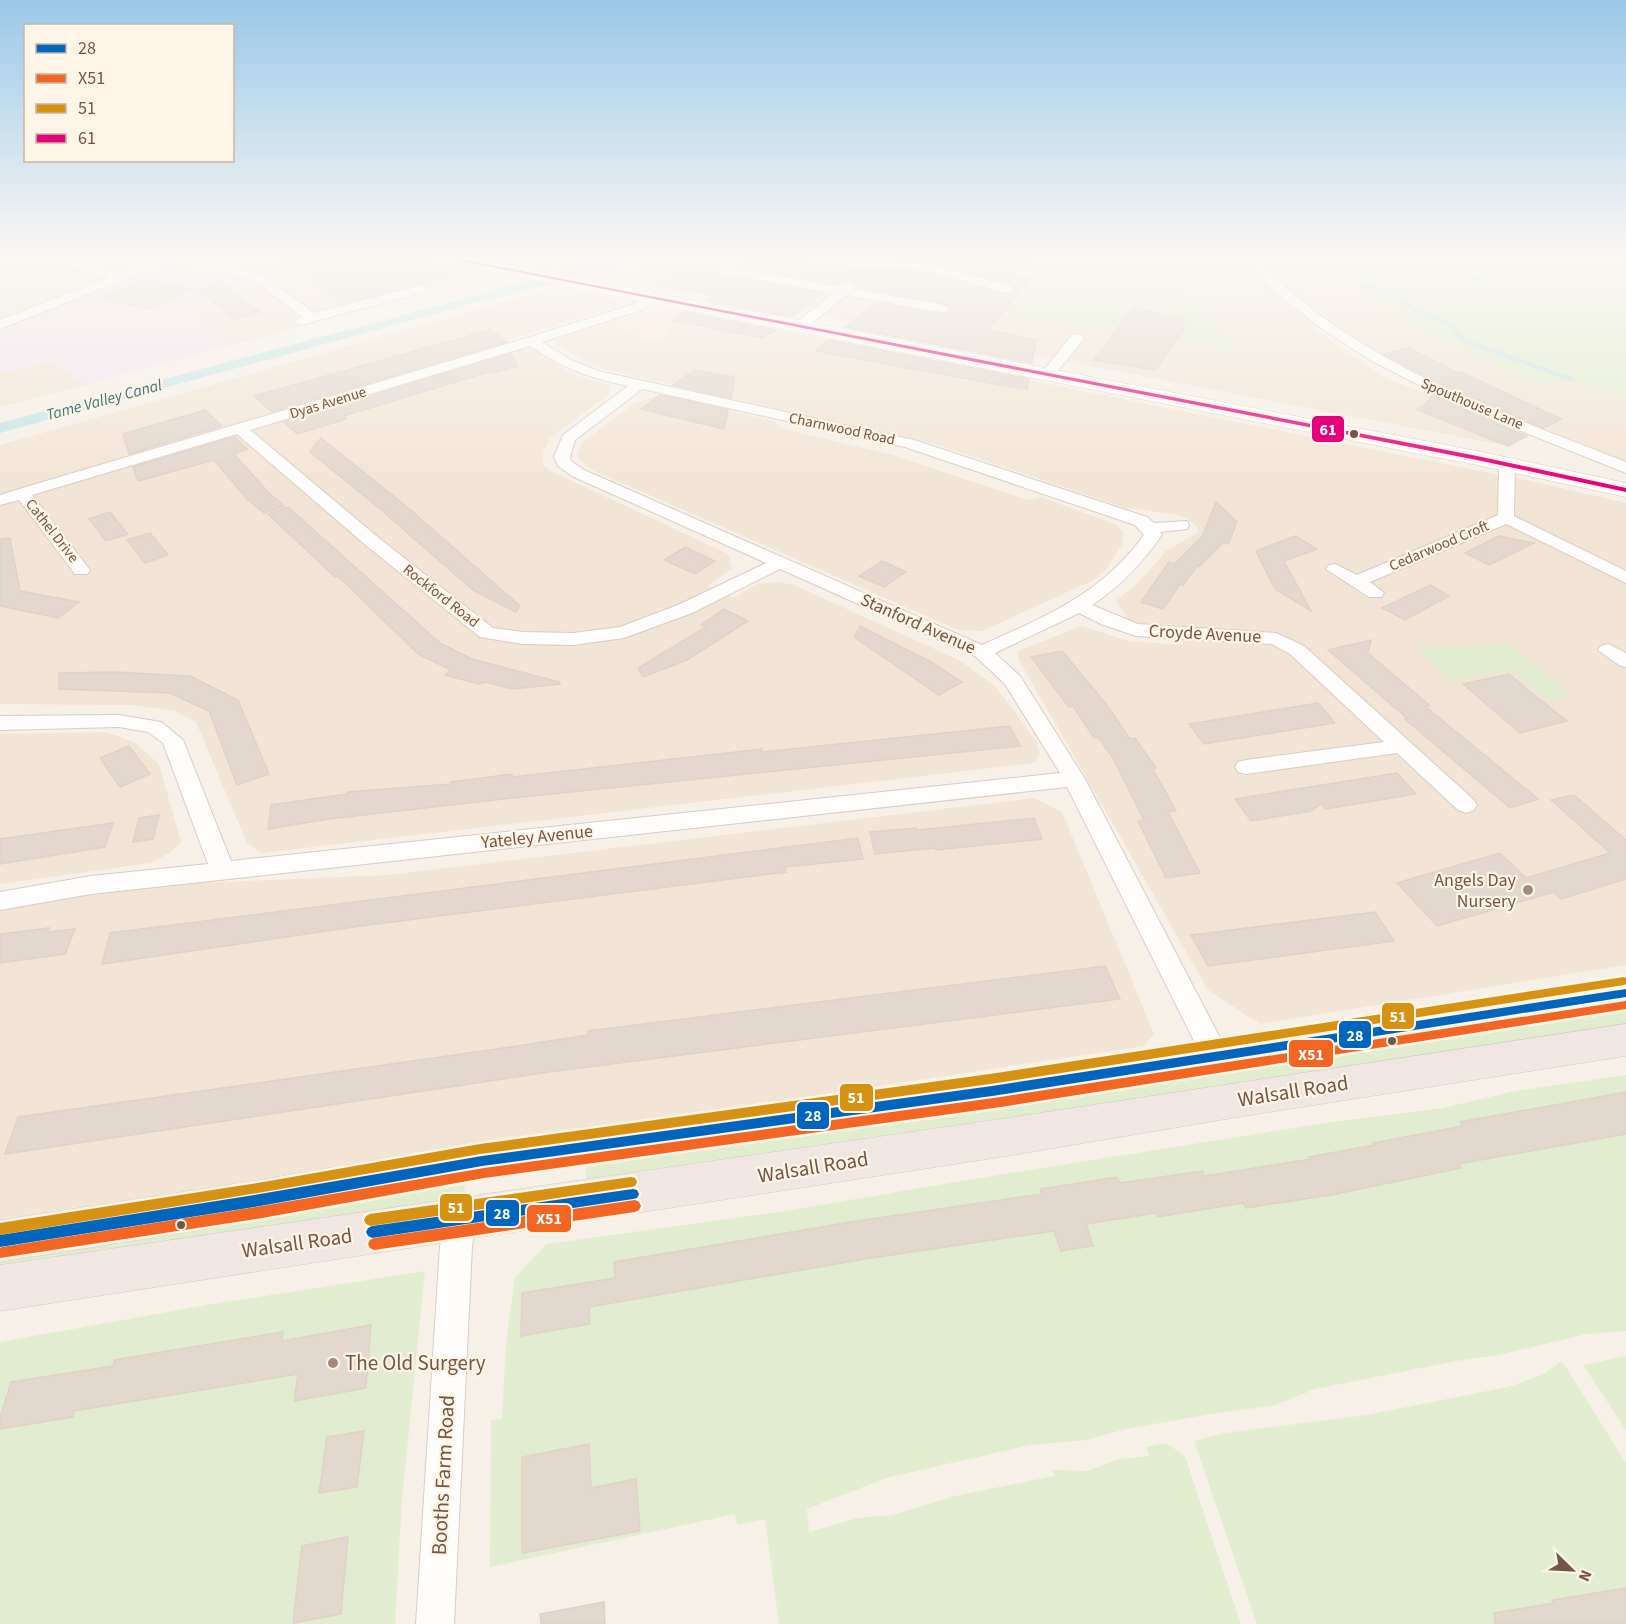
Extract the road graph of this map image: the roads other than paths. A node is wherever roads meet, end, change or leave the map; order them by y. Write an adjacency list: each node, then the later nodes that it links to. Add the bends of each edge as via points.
1 (564, 331): 5 (street, Dyas Avenue)
2 (819, 331): 6 (main road)
3 (1332, 331): 10 (street, Spouthouse Lane, via 1387,366 1436,390)
4 (1077, 339): 6 (street)
5 (532, 341): 7 (street, Charnwood Road, via 566,363); 8 (street, Dyas Avenue)
6 (1048, 374): 9 (main road)
7 (638, 385): 16 (street, Charnwood Road, via 909,443 1141,521); 17 (street, Stanford Avenue, via 568,438 564,463 578,473)
8 (240, 429): 12 (street, Dyas Avenue); 17 (street, Rockford Road, via 488,633 573,639 624,632 685,609)
9 (1507, 465): 11 (main road); 14 (street, Cedarwood Croft)
10 (1626, 468)
11 (1626, 490)
12 (22, 493): 13 (street, Dyas Avenue); 19 (street, Cathel Drive)
13 (0, 500)
14 (1506, 518): 20 (street); 21 (street, Cedarwood Croft)
15 (1181, 525): 16 (street)
16 (1150, 528): 23 (street, via 1153,535 1142,552 1115,582)
17 (781, 562): 25 (street, Stanford Avenue)
18 (1335, 569): 21 (street, Cedarwood Croft)
19 (81, 570)
20 (1626, 578)
21 (1357, 581): 22 (street, Cedarwood Croft)
22 (1376, 593)
23 (1081, 607): 25 (street); 28 (street, Croyde Avenue, via 1136,630 1276,639 1297,650)
24 (1608, 650): 26 (street)
25 (982, 652): 30 (street, Stanford Avenue, via 1013,680)
26 (1626, 661)
27 (0, 723): 32 (street, via 119,721 154,727 172,740)
28 (1402, 746): 29 (street); 31 (street, Croyde Avenue)
29 (1246, 767)
30 (1074, 779): 32 (street, Yateley Avenue); 36 (street, Stanford Avenue)
31 (1466, 805)
32 (223, 870): 33 (street, Yateley Avenue, via 91,885)
33 (0, 901)
34 (1626, 993): 36 (highway)
35 (1626, 1040): 37 (highway, Walsall Road)
36 (1216, 1057): 38 (highway, via 482,1161)
37 (461, 1219): 39 (highway, Walsall Road); 40 (street, Booths Farm Road, via 456,1246)
38 (0, 1241)
39 (0, 1288)
40 (435, 1624)

